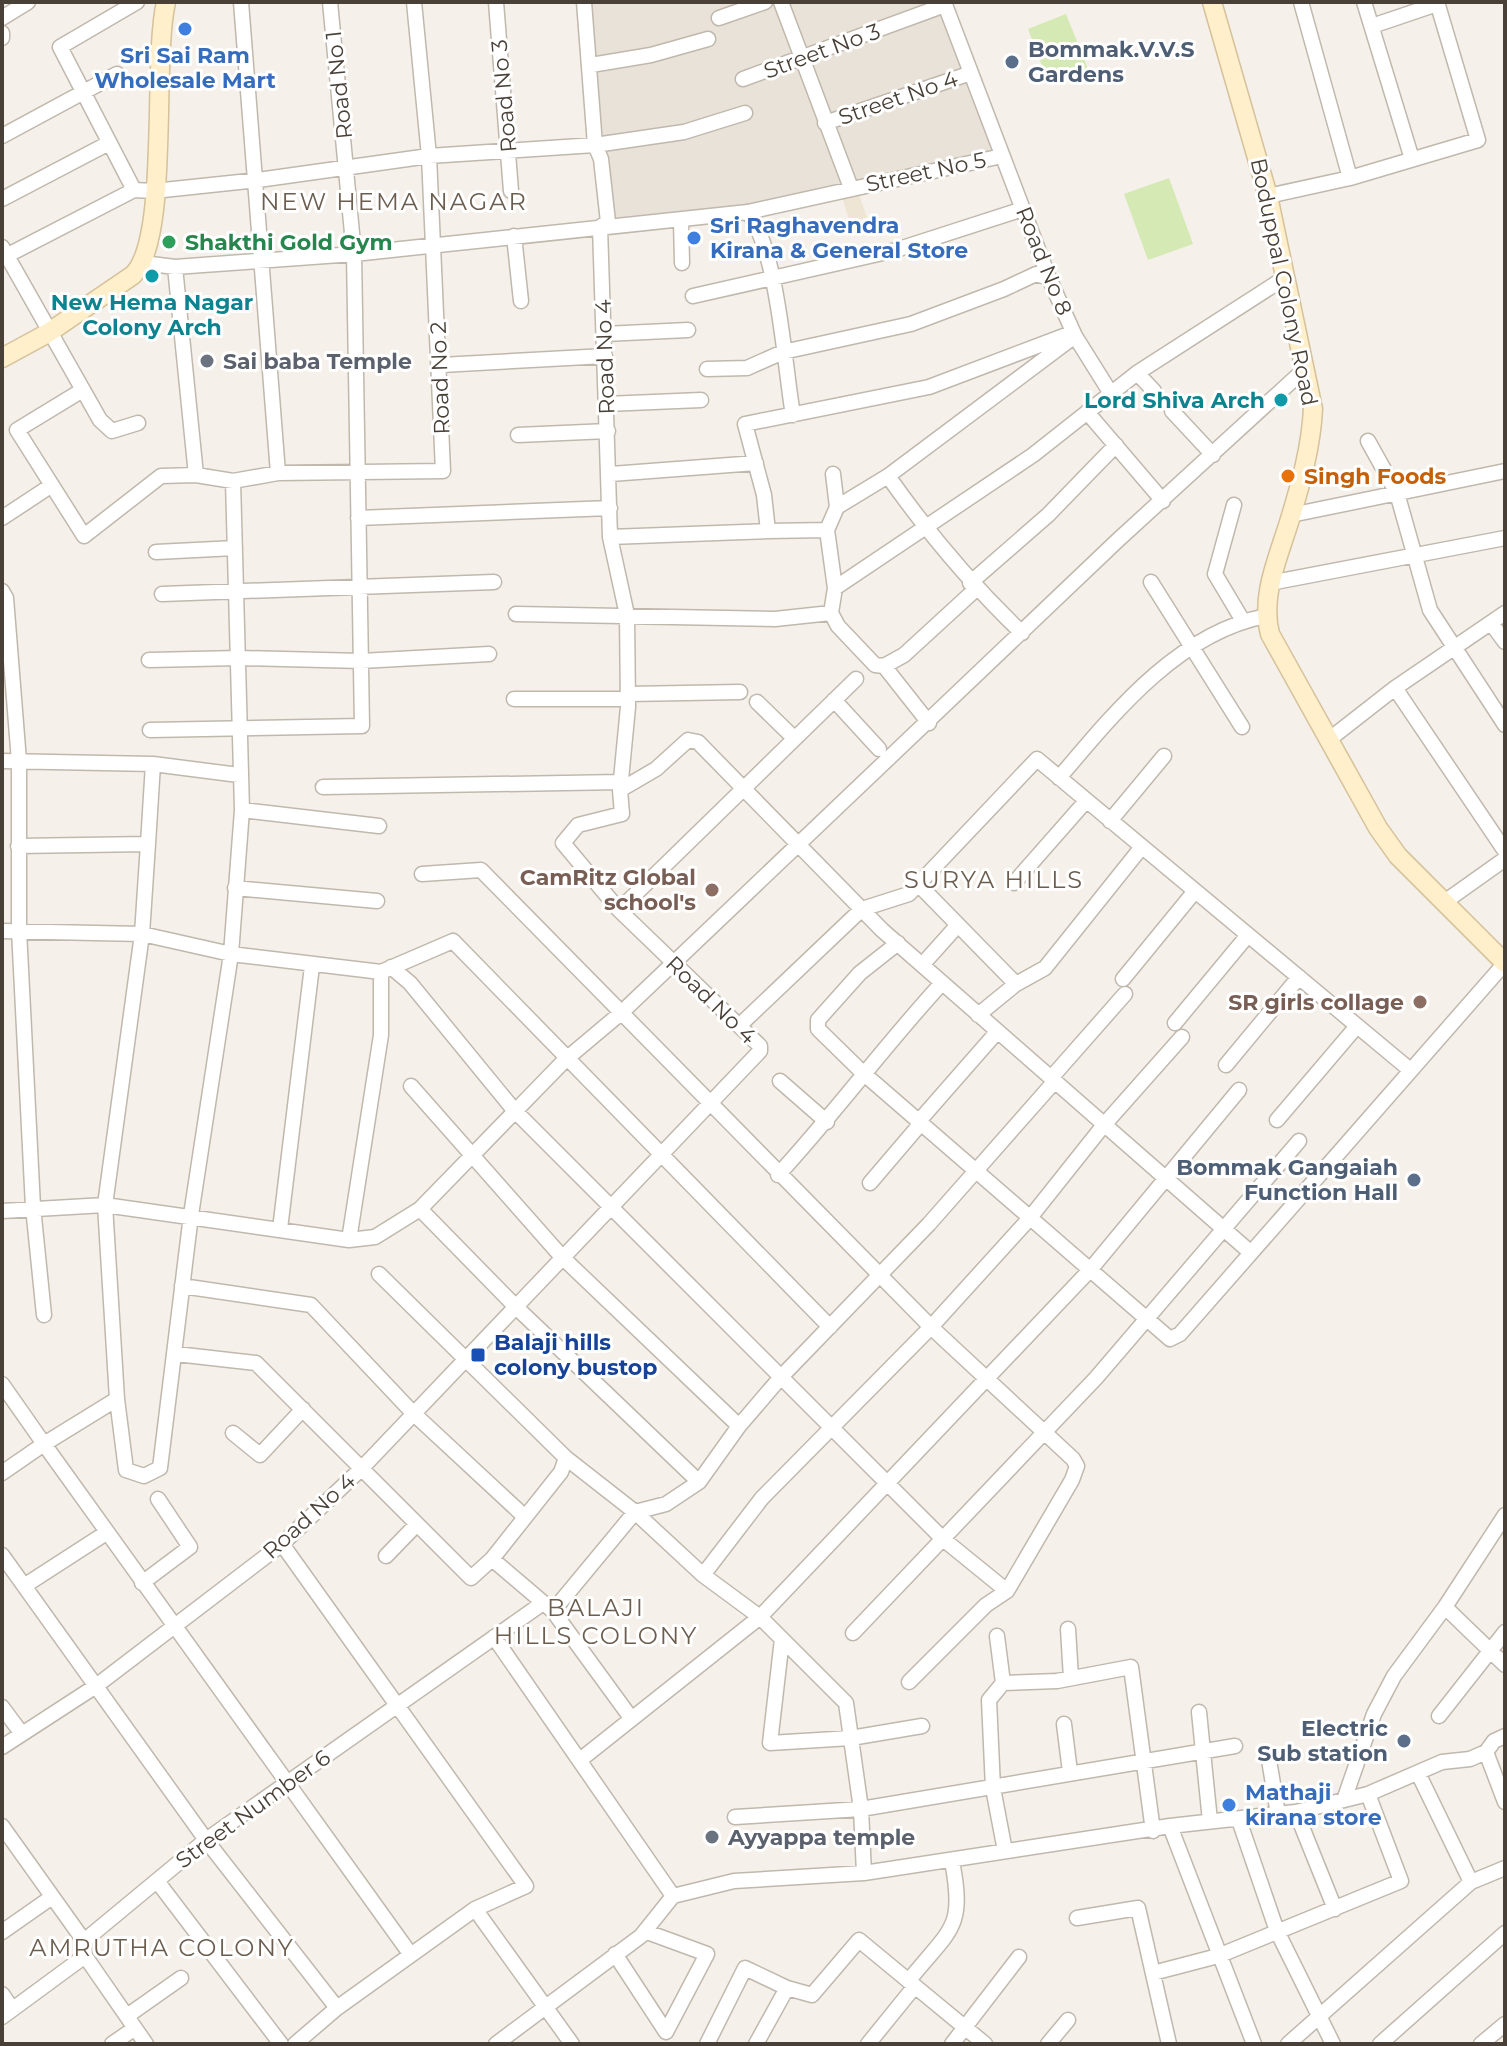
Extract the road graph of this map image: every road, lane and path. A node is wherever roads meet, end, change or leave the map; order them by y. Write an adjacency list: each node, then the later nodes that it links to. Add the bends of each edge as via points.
1 (28, 2): 16 (street)
2 (137, 2): 25 (street, via 60,47)
3 (166, 2): 40 (street, via 159,48)
4 (241, 2): 37 (street)
5 (330, 2): 35 (street, Road No 1)
6 (414, 2): 32 (street, Road No 2)
7 (496, 2): 31 (street, Road No 3)
8 (584, 2): 21 (street, Road No 4)
9 (765, 2): 17 (street)
10 (781, 2): 20 (street)
11 (1212, 2): 42 (street, Boduppal Colony Road)
12 (1301, 2): 36 (street)
13 (1364, 2): 18 (street)
14 (1437, 3): 18 (street); 34 (street, via 1478,140)
15 (944, 4): 20 (street, Street No 3); 22 (street, Road No 8)
16 (2, 18)
17 (719, 18)
18 (1372, 26): 34 (street)
19 (708, 39): 21 (street)
20 (804, 60): 24 (street, Street No 3); 27 (street)
21 (591, 65): 30 (street, Road No 4)
22 (971, 73): 27 (street, Street No 4); 33 (street, Road No 8)
23 (117, 74): 25 (street)
24 (743, 79)
25 (84, 93): 28 (street); 29 (street)
26 (745, 113): 30 (street, via 684,132)
27 (825, 123): 38 (street)
28 (2, 136)
29 (109, 143): 39 (street); 43 (street)
30 (595, 145): 31 (street); 47 (street, Road No 4, via 608,222)
31 (509, 150): 32 (street); 41 (street, Road No 3)
32 (429, 156): 35 (street); 49 (street, Road No 2)
33 (1002, 156): 38 (street, Street No 5); 44 (street, Road No 8)
34 (1412, 159): 36 (street)
35 (348, 167): 37 (street); 51 (street, Road No 1)
36 (1350, 178): 42 (street)
37 (258, 180): 40 (street); 52 (street)
38 (851, 188): 45 (street, Street No 5)
39 (134, 190): 40 (street); 50 (street)
40 (154, 191): 53 (street)
41 (511, 191)
42 (1268, 196): 56 (street, Boduppal Colony Road)
43 (2, 199)
44 (1023, 209): 57 (street, Road No 8); 58 (street, via 896,250)
45 (748, 212): 46 (street, Street No 5); 58 (street, via 758,226)
46 (681, 220): 47 (street, Street No 5); 54 (street)
47 (600, 227): 48 (street, Street No 5); 63 (street, Road No 4)
48 (514, 236): 49 (street, Street No 5); 60 (street)
49 (434, 246): 51 (street, Street No 5); 68 (street, Road No 2)
50 (4, 253): 62 (street)
51 (354, 254): 52 (street, Street No 5); 89 (street, Road No 1)
52 (264, 262): 55 (street, Street No 5); 88 (street)
53 (143, 263): 55 (street, Street No 5); 62 (street)
54 (682, 263)
55 (175, 267): 92 (street)
56 (1286, 277): 69 (street, Boduppal Colony Road); 71 (street)
57 (1049, 278): 64 (street, Road No 8); 65 (street, via 1036,274 911,324)
58 (772, 279): 59 (street); 65 (street)
59 (693, 296)
60 (521, 301)
61 (688, 330): 63 (street)
62 (48, 333): 67 (street); 72 (street)
63 (604, 334): 66 (street, Road No 4)
64 (1074, 334): 74 (street); 79 (street, via 929,387); 93 (street, Road No 8)
65 (783, 352): 70 (street, via 747,368); 79 (street)
66 (605, 356): 68 (street); 76 (street, Road No 4)
67 (2, 358)
68 (441, 365): 89 (street, Road No 2, via 443,471)
69 (1306, 368): 85 (street); 101 (street, Boduppal Colony Road, via 1312,439)
70 (707, 369)
71 (1137, 373): 73 (street); 74 (street)
72 (81, 391): 80 (street, via 112,431); 95 (street, via 17,430)
73 (1154, 391)
74 (1110, 392): 78 (street)
75 (701, 400): 76 (street)
76 (606, 404): 81 (street, Road No 4)
77 (1172, 411): 85 (street)
78 (1087, 412): 84 (street); 105 (street)
79 (793, 415): 86 (street, via 745,424)
80 (138, 423)
81 (608, 431): 82 (street); 90 (street, Road No 4)
82 (518, 435)
83 (1368, 441): 96 (street)
84 (1116, 445): 97 (street); 115 (street)
85 (1213, 455): 97 (street)
86 (756, 463): 90 (street); 106 (street)
87 (1505, 471): 96 (street)
88 (278, 473): 89 (street, Road No 2); 94 (street, Road No 2)
89 (357, 474): 103 (street, Road No 1)
90 (611, 474): 100 (street, Road No 4)
91 (833, 474): 99 (street)
92 (196, 475): 94 (street, Road No 2); 95 (street, Road No 2, via 161,476 84,536)
93 (888, 476): 99 (street, Road No 8); 105 (street)
94 (233, 481): 109 (street)
95 (52, 485): 102 (street)
96 (1397, 493): 101 (street); 111 (street)
97 (1163, 501): 128 (street)
98 (1234, 505): 126 (street, via 1215,574)
99 (837, 507): 104 (street)
100 (610, 508): 103 (street); 107 (street, Road No 4)
101 (1291, 515): 114 (street, Boduppal Colony Road)
102 (2, 518)
103 (358, 518): 117 (street, Road No 1)
104 (827, 530): 106 (street); 116 (street)
105 (926, 530): 115 (street); 116 (street)
106 (768, 531): 107 (street)
107 (610, 537): 124 (street, Road No 4)
108 (1505, 538): 111 (street)
109 (235, 548): 110 (street); 120 (street)
110 (156, 552)
111 (1415, 556): 114 (street); 131 (street, via 1430,610)
112 (494, 582): 117 (street)
113 (1151, 582): 130 (street)
114 (1270, 583): 125 (street, Boduppal Colony Road)
115 (973, 586): 128 (street); 136 (street, via 904,655)
116 (835, 588): 121 (street)
117 (359, 589): 120 (street); 135 (street, Road No 1)
118 (2, 591): 154 (street)
119 (162, 594): 120 (street)
120 (235, 594): 133 (street)
121 (831, 613): 124 (street, via 775,619); 136 (street, via 875,665)
122 (1505, 613): 127 (street)
123 (516, 614): 124 (street)
124 (627, 615): 140 (street, Road No 4)
125 (1266, 616): 126 (street); 150 (street, Boduppal Colony Road, via 1291,674)
126 (1243, 621): 130 (street)
127 (1491, 623): 129 (street); 131 (street)
128 (1022, 633): 144 (street)
129 (1505, 642)
130 (1193, 648): 146 (street); 157 (street, via 1139,688)
131 (1453, 649): 138 (street); 145 (street)
132 (489, 654): 135 (street)
133 (239, 658): 134 (street); 135 (street); 147 (street)
134 (149, 660)
135 (361, 661): 147 (street, Road No 1, via 362,726)
136 (884, 666): 144 (street)
137 (856, 679): 142 (street)
138 (1395, 688): 150 (street); 169 (street)
139 (740, 692): 140 (street)
140 (628, 697): 141 (street); 159 (street, Road No 4)
141 (514, 699)
142 (834, 700): 149 (street); 151 (street)
143 (757, 702): 149 (street)
144 (929, 723): 166 (street)
145 (1505, 725)
146 (1242, 727)
147 (240, 728): 148 (street); 156 (street)
148 (150, 730)
149 (794, 738): 158 (street)
150 (1331, 738): 177 (street, Boduppal Colony Road, via 1378,828)
151 (879, 749)
152 (1164, 756): 163 (street)
153 (2, 761): 154 (street)
154 (19, 761): 155 (street); 167 (street)
155 (153, 764): 156 (street); 165 (street)
156 (239, 775): 162 (street)
157 (1059, 778): 161 (street); 173 (street, via 1041,760 1033,760)
158 (744, 785): 159 (street, via 698,742 688,740 656,769); 166 (street); 179 (street)
159 (620, 786): 160 (street); 179 (street, Road No 4, via 622,814 578,825 563,843)
160 (323, 787)
161 (1086, 801): 163 (street); 172 (street)
162 (242, 810): 164 (street); 174 (street)
163 (1110, 821): 168 (street)
164 (379, 826)
165 (148, 844): 167 (street); 183 (street)
166 (797, 845): 178 (street); 187 (street)
167 (18, 846): 181 (street)
168 (1141, 848): 175 (street); 194 (street, via 1045,968)
169 (1505, 851)
170 (1505, 859): 177 (street)
171 (422, 874): 195 (street, via 481,870)
172 (1014, 883)
173 (919, 885): 178 (street, via 909,894); 180 (street)
174 (235, 888): 176 (street); 186 (street)
175 (1195, 891): 184 (street); 206 (street)
176 (377, 901)
177 (1443, 903): 188 (street, Boduppal Colony Road)
178 (862, 909): 185 (street); 198 (street)
179 (619, 910): 187 (street, Road No 4)
180 (957, 926): 189 (street); 194 (street)
181 (19, 930): 182 (street); 183 (street); 225 (street)
182 (2, 931)
183 (142, 934): 186 (street); 223 (street)
184 (1248, 935): 192 (street); 197 (street)
185 (898, 943): 189 (street); 205 (street, via 860,973 816,1025)
186 (231, 954): 190 (street); 228 (street)
187 (673, 963): 195 (street); 198 (street, Road No 4)
188 (1505, 963): 204 (street)
189 (922, 965): 193 (street)
190 (312, 966): 191 (street); 230 (street)
191 (386, 969): 202 (street, via 453,941); 211 (street, via 410,983); 232 (street)
192 (1299, 977): 199 (street); 203 (street)
193 (942, 983): 196 (street); 205 (street)
194 (1016, 984): 196 (street)
195 (621, 1013): 202 (street); 210 (street)
196 (978, 1015): 200 (street)
197 (1175, 1023)
198 (740, 1025): 210 (street, Road No 4, via 760,1051)
199 (1357, 1026): 204 (street); 212 (street)
200 (997, 1032): 206 (street); 214 (street)
201 (1182, 1037): 215 (street)
202 (565, 1060): 211 (street); 218 (street)
203 (1226, 1065)
204 (1409, 1069): 233 (street)
205 (863, 1073): 213 (street); 214 (street)
206 (1053, 1079): 215 (street); 219 (street)
207 (780, 1081): 213 (street)
208 (411, 1086): 217 (street)
209 (1239, 1090): 221 (street)
210 (709, 1106): 218 (street, Road No 4); 220 (street)
211 (514, 1110): 217 (street); 224 (street)
212 (1277, 1120)
213 (827, 1122): 220 (street)
214 (920, 1122): 219 (street); 222 (street)
215 (1103, 1126): 221 (street); 229 (street)
216 (1299, 1141): 231 (street)
217 (472, 1155): 226 (street); 234 (street)
218 (663, 1156): 224 (street, Road No 4); 242 (street)
219 (974, 1170): 229 (street); 237 (street)
220 (778, 1175): 237 (street)
221 (1164, 1177): 231 (street); 235 (street)
222 (870, 1183)
223 (105, 1205): 225 (street); 228 (street); 249 (street)
224 (614, 1206): 234 (street, Road No 4); 246 (street)
225 (33, 1207): 227 (street); 240 (street)
226 (420, 1209): 232 (street, via 375,1237); 239 (street)
227 (2, 1211)
228 (191, 1215): 230 (street); 238 (street)
229 (1029, 1219): 235 (street); 243 (street)
230 (280, 1229): 232 (street)
231 (1224, 1232): 233 (street); 241 (street)
232 (349, 1240)
233 (1250, 1252): 241 (street, via 1180,1334 1170,1339)
234 (562, 1257): 239 (street, Road No 4); 252 (street)
235 (1090, 1270): 241 (street); 247 (street)
236 (379, 1274): 245 (street)
237 (881, 1275): 242 (street); 243 (street)
238 (182, 1286): 244 (street); 251 (street, via 311,1305)
239 (516, 1307): 245 (street, Road No 4); 260 (street)
240 (44, 1315)
241 (1146, 1318): 254 (street)
242 (830, 1327): 246 (street)
243 (931, 1327): 247 (street); 253 (street)
244 (176, 1354): 249 (street, via 160,1468 153,1474 126,1470); 250 (street, via 256,1363)
245 (462, 1359): 251 (street, Road No 4); 257 (street)
246 (781, 1377): 252 (street); 253 (street)
247 (990, 1379): 254 (street); 261 (street)
248 (2, 1384): 256 (street)
249 (117, 1399): 256 (street)
250 (303, 1409): 255 (street, via 260,1455); 258 (street)
251 (413, 1413): 258 (street, Road No 4); 265 (street)
252 (739, 1426): 260 (street)
253 (833, 1429): 261 (street); 273 (street, via 762,1498)
254 (1044, 1431): 268 (street); 276 (street, via 1077,1466)
255 (233, 1433)
256 (44, 1444): 259 (street); 267 (street)
257 (566, 1458): 263 (street); 265 (street)
258 (361, 1469): 266 (street); 269 (street, Road No 4)
259 (2, 1473)
260 (699, 1482): 263 (street, via 666,1504)
261 (889, 1485): 268 (street); 279 (street)
262 (158, 1499): 274 (street, via 190,1547)
263 (635, 1512): 273 (street); 277 (street, Street Number 6)
264 (1505, 1515): 278 (street)
265 (525, 1517): 272 (street)
266 (417, 1524): 271 (street); 272 (street, via 471,1578)
267 (106, 1533): 274 (street); 275 (street)
268 (943, 1539): 276 (street); 283 (street)
269 (282, 1544): 280 (street, Road No 4); 293 (street)
270 (2, 1555): 275 (street)
271 (386, 1556)
272 (492, 1559): 277 (street)
273 (703, 1575): 279 (street)
274 (142, 1583): 280 (street)
275 (24, 1586): 292 (street)
276 (1007, 1591): 290 (street, via 986,1605)
277 (548, 1607): 285 (street, Street Number 6); 297 (street)
278 (1445, 1607): 287 (street); 315 (street, via 1380,1701)
279 (760, 1617): 286 (street); 297 (street)
280 (173, 1627): 292 (street, Road No 4); 312 (street)
281 (1068, 1629): 289 (street)
282 (1505, 1632): 287 (street)
283 (853, 1633)
284 (997, 1636): 291 (street)
285 (494, 1637): 293 (street, Street Number 6); 308 (street)
286 (782, 1639): 302 (street, via 846,1703); 302 (street, via 770,1743)
287 (1491, 1651): 288 (street); 296 (street)
288 (1505, 1665)
289 (1071, 1678): 291 (street); 309 (street, via 1131,1667)
290 (909, 1682)
291 (1003, 1683): 313 (street, via 989,1700)
292 (96, 1686): 300 (street, Road No 4); 326 (street)
293 (398, 1704): 312 (street, Street Number 6); 335 (street, via 526,1886)
294 (2, 1707): 300 (street)
295 (1199, 1712): 305 (street)
296 (1439, 1716)
297 (631, 1718): 308 (street)
298 (1064, 1724): 310 (street)
299 (922, 1726): 302 (street)
300 (22, 1734): 304 (street, Road No 4)
301 (1505, 1736): 306 (street)
302 (851, 1738): 317 (street)
303 (1235, 1746): 305 (street)
304 (2, 1747)
305 (1204, 1750): 309 (street); 322 (street)
306 (1486, 1752): 311 (street); 316 (street)
307 (1268, 1754): 319 (street)
308 (580, 1760): 333 (street)
309 (1143, 1761): 310 (street); 325 (street)
310 (1070, 1772): 313 (street)
311 (1418, 1773): 314 (street); 332 (street)
312 (288, 1783): 326 (street, Street Number 6); 344 (street)
313 (993, 1788): 317 (street); 327 (street)
314 (1368, 1794): 315 (street); 336 (street, via 1401,1881)
315 (1344, 1800): 318 (street)
316 (1505, 1802)
317 (861, 1809): 320 (street); 330 (street)
318 (1296, 1812): 319 (street); 336 (street)
319 (1278, 1814): 321 (street)
320 (735, 1817)
321 (1239, 1820): 322 (street); 338 (street)
322 (1210, 1821): 324 (street)
323 (2, 1826): 334 (street)
324 (1170, 1826): 325 (street); 345 (street)
325 (1153, 1831): 327 (street)
326 (206, 1840): 331 (street, Street Number 6); 353 (street)
327 (1005, 1851): 328 (street)
328 (952, 1861): 330 (street); 349 (street, via 960,1902 955,1923)
329 (1505, 1868): 332 (street)
330 (864, 1873): 333 (street, via 734,1881)
331 (157, 1881): 342 (street, Street Number 6); 362 (street)
332 (1471, 1882): 355 (street)
333 (673, 1896): 340 (street)
334 (52, 1897): 339 (street); 342 (street)
335 (475, 1909): 344 (street); 352 (street)
336 (1335, 1909): 338 (street)
337 (1077, 1918): 347 (street, via 1138,1908)
338 (1277, 1931): 345 (street); 355 (street)
339 (2, 1932)
340 (647, 1932): 343 (street); 343 (street, via 707,1954 666,2032)
341 (1505, 1933): 375 (street)
342 (85, 1948): 354 (street, Street Number 6); 357 (street)
343 (615, 1954): 352 (street)
344 (411, 1955): 353 (street)
345 (1218, 1956): 347 (street); 372 (street)
346 (1019, 1957): 359 (street)
347 (1153, 1973): 371 (street)
348 (181, 1978): 357 (street)
349 (912, 1982): 350 (street, via 859,1940 812,1995); 359 (street); 367 (street)
350 (787, 1988): 365 (street, via 745,1968); 366 (street)
351 (2, 1994): 354 (street)
352 (545, 2007): 363 (street); 364 (street)
353 (337, 2008): 362 (street)
354 (7, 2013)
355 (1319, 2018): 373 (street); 374 (street)
356 (1068, 2020): 370 (street)
357 (131, 2022): 360 (street); 361 (street)
358 (1505, 2024): 376 (street)
359 (964, 2027): 368 (street); 369 (street)
360 (112, 2044)
361 (146, 2044)
362 (292, 2044)
363 (496, 2044)
364 (572, 2044)
365 (707, 2044)
366 (756, 2044)
367 (868, 2044)
368 (952, 2044)
369 (985, 2044)
370 (1048, 2044)
371 (1169, 2044)
372 (1254, 2044)
373 (1288, 2044)
374 (1333, 2044)
375 (1380, 2044)
376 (1481, 2044)

